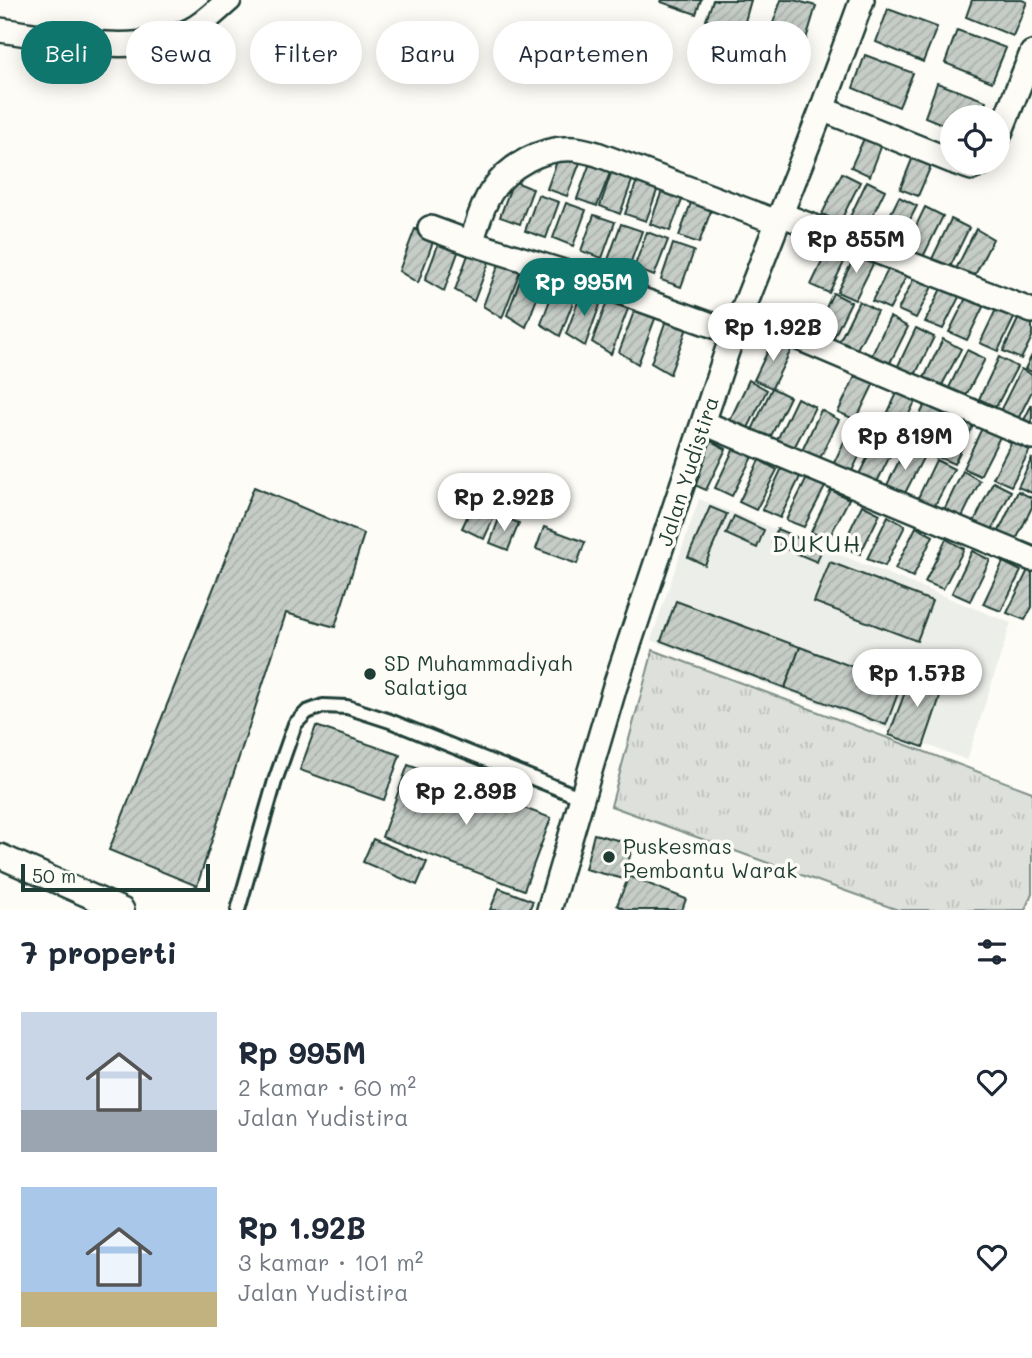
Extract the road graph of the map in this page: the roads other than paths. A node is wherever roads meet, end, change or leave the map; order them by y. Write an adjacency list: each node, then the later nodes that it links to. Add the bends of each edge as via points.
1 (229, 0): 3 (street, via 194,29 149,41 87,42)
2 (859, 1): 6 (street, Jalan Yudistira)
3 (0, 30)
4 (1032, 53): 5 (street)
5 (1010, 108)
6 (822, 109): 7 (street); 8 (street, Jalan Yudistira)
7 (940, 156)
8 (778, 218): 10 (street, via 575,149 539,154 514,167 492,191); 11 (street); 12 (street, Jalan Yudistira)
9 (430, 228): 10 (street)
10 (471, 243): 12 (street)
11 (1032, 311)
12 (737, 323): 13 (street, Jalan Yudistira); 14 (street)
13 (704, 423): 15 (street); 16 (street, Jalan Yudistira)
14 (1032, 437)
15 (1032, 559)
16 (582, 798): 19 (lane, via 390,721 347,707 323,706 307,712 295,724); 20 (street, Jalan Yudistira)
17 (0, 856): 18 (street)
18 (122, 910)
19 (238, 910)
20 (549, 910)

